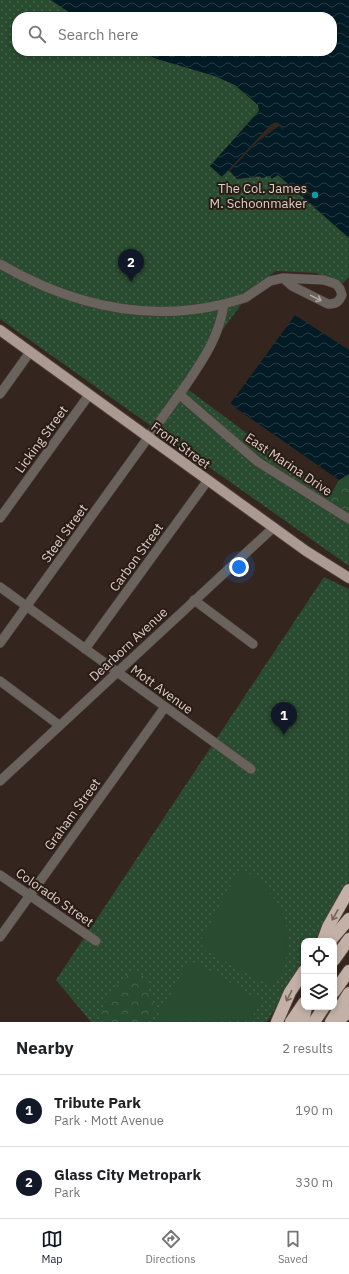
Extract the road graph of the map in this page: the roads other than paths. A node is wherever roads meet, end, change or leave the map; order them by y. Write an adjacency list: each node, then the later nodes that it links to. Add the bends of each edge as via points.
1 (0, 264): 3 (street, via 29,281 66,296 128,310 162,312)
2 (283, 278): 2 (street, one-way to 2, via 292,286 328,304 340,301 342,295 336,284 324,280); 3 (street, via 264,284 245,298)
3 (224, 304): 8 (street, Steel Street, via 221,322 212,345)
4 (0, 330): 5 (main road, Front Street)
5 (30, 352): 6 (street); 7 (main road, Front Street)
6 (0, 394)
7 (89, 395): 9 (main road, Front Street); 11 (street, Licking Street)
8 (180, 395): 9 (street, Steel Street); 12 (street, East Marina Drive, via 258,462)
9 (148, 438): 10 (main road, Front Street); 17 (street, Steel Street)
10 (208, 480): 13 (main road, Front Street); 20 (street, Carbon Street)
11 (0, 518)
12 (349, 519)
13 (274, 527): 14 (main road, Front Street); 16 (street, Dearborn Avenue)
14 (349, 578)
15 (0, 587): 17 (street, Mott Avenue)
16 (194, 600): 19 (street); 21 (street, Dearborn Avenue)
17 (27, 606): 18 (street, Steel Street); 20 (street, Mott Avenue)
18 (0, 643)
19 (253, 644)
20 (85, 649): 21 (street, Mott Avenue)
21 (117, 672): 23 (street, Mott Avenue); 24 (street, Dearborn Avenue)
22 (0, 681): 24 (street)
23 (165, 707): 25 (street, Mott Avenue); 29 (street, Graham Street)
24 (59, 725): 26 (street, Dearborn Avenue)
25 (251, 769)
26 (0, 780)
27 (0, 874): 29 (street, Colorado Street)
28 (349, 890): 32 (highway, one-way to 32)
29 (30, 896): 31 (street, Graham Street); 35 (street, Colorado Street)
30 (349, 919): 33 (highway)
31 (0, 937)
32 (324, 938)
33 (333, 938)
34 (349, 939): 36 (highway)
35 (96, 942)
36 (337, 956)
37 (349, 971): 39 (highway)
38 (302, 974): 45 (highway, one-way to 45, via 290,992)
39 (337, 988)
40 (349, 993): 49 (highway)
41 (301, 1007): 46 (highway)
42 (305, 1010): 47 (highway)
43 (322, 1010): 48 (highway)
44 (349, 1011): 50 (highway)
45 (277, 1022)
46 (291, 1022)
47 (303, 1022)
48 (314, 1022)
49 (331, 1022)
50 (337, 1022)

